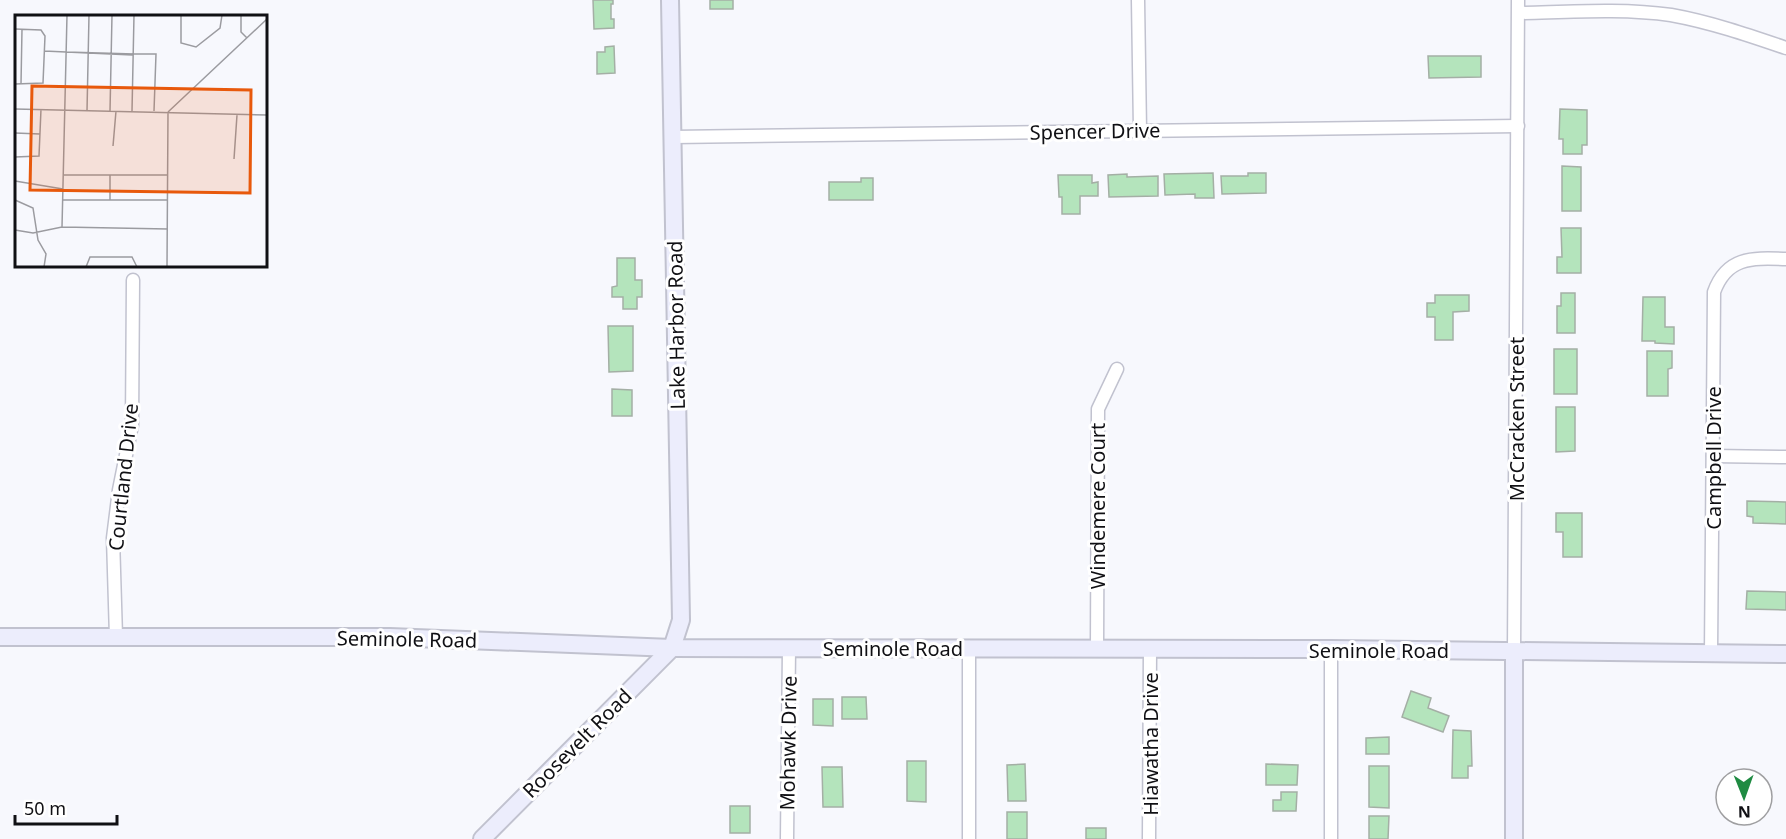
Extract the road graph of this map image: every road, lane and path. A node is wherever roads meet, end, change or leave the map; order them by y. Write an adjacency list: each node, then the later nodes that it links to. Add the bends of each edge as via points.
1 (670, 0): 7 (street, Lake Harbor Road)
2 (1138, 0): 6 (street)
3 (1518, 6): 4 (street, via 1669,15 1731,29); 5 (street, McCracken Street)
4 (1786, 48)
5 (1518, 126): 6 (street, Spencer Drive); 21 (street, McCracken Street)
6 (1140, 130): 7 (street, Spencer Drive)
7 (673, 137): 15 (street, Lake Harbor Road, via 681,621)
8 (1786, 259): 11 (street, Campbell Drive, via 1739,262 1721,275 1714,292)
9 (133, 280): 13 (street, Courtland Drive, via 132,425 113,537)
10 (1117, 369): 17 (street, Windemere Court, via 1098,409)
11 (1713, 456): 12 (street); 22 (street, Campbell Drive)
12 (1786, 457)
13 (116, 637): 14 (street, Seminole Road); 15 (street, Seminole Road, via 390,637)
14 (0, 638)
15 (672, 648): 16 (street, Seminole Road); 24 (street, Roosevelt Road)
16 (789, 648): 18 (street, Seminole Road); 25 (street, Mohawk Drive)
17 (1097, 648): 18 (street, Seminole Road); 19 (street, Seminole Road)
18 (969, 649): 26 (street)
19 (1150, 649): 20 (street, Seminole Road); 27 (street, Hiawatha Drive)
20 (1331, 650): 21 (street, Seminole Road); 28 (street)
21 (1514, 651): 22 (street, Seminole Road); 29 (street, McCracken Street)
22 (1711, 653): 23 (street, Seminole Road)
23 (1786, 654)
24 (482, 839)
25 (787, 839)
26 (969, 839)
27 (1149, 839)
28 (1330, 839)
29 (1514, 839)

